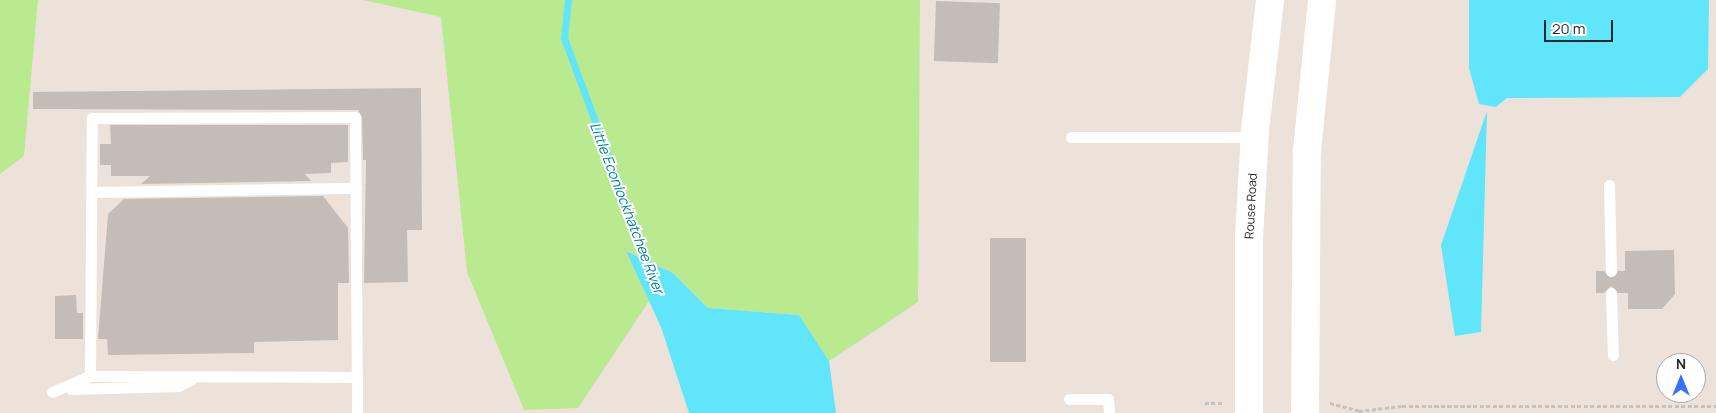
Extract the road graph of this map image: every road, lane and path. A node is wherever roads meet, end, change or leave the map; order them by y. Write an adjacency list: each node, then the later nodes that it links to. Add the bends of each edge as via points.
1 (1270, 0): 4 (street, Rouse Road)
2 (1322, 0): 20 (street, via 1307,151)
3 (1070, 137): 4 (lane)
4 (1254, 137): 19 (street, Rouse Road, via 1248,296)
5 (1609, 185): 8 (lane)
6 (356, 188): 7 (lane); 7 (lane, via 355,117 92,118); 13 (lane)
7 (92, 192): 11 (lane)
8 (1611, 271)
9 (1611, 293): 10 (lane)
10 (1613, 355)
11 (90, 376): 12 (lane); 12 (lane, via 52,392 91,386 178,386)
12 (195, 378): 13 (lane)
13 (357, 378): 17 (lane)
14 (1068, 399): 18 (lane, via 1108,399)
15 (1339, 403): 16 (path, via 1359,411 1402,406)
16 (1716, 406)
17 (357, 413)
18 (1109, 413)
19 (1249, 413)
20 (1305, 413)

